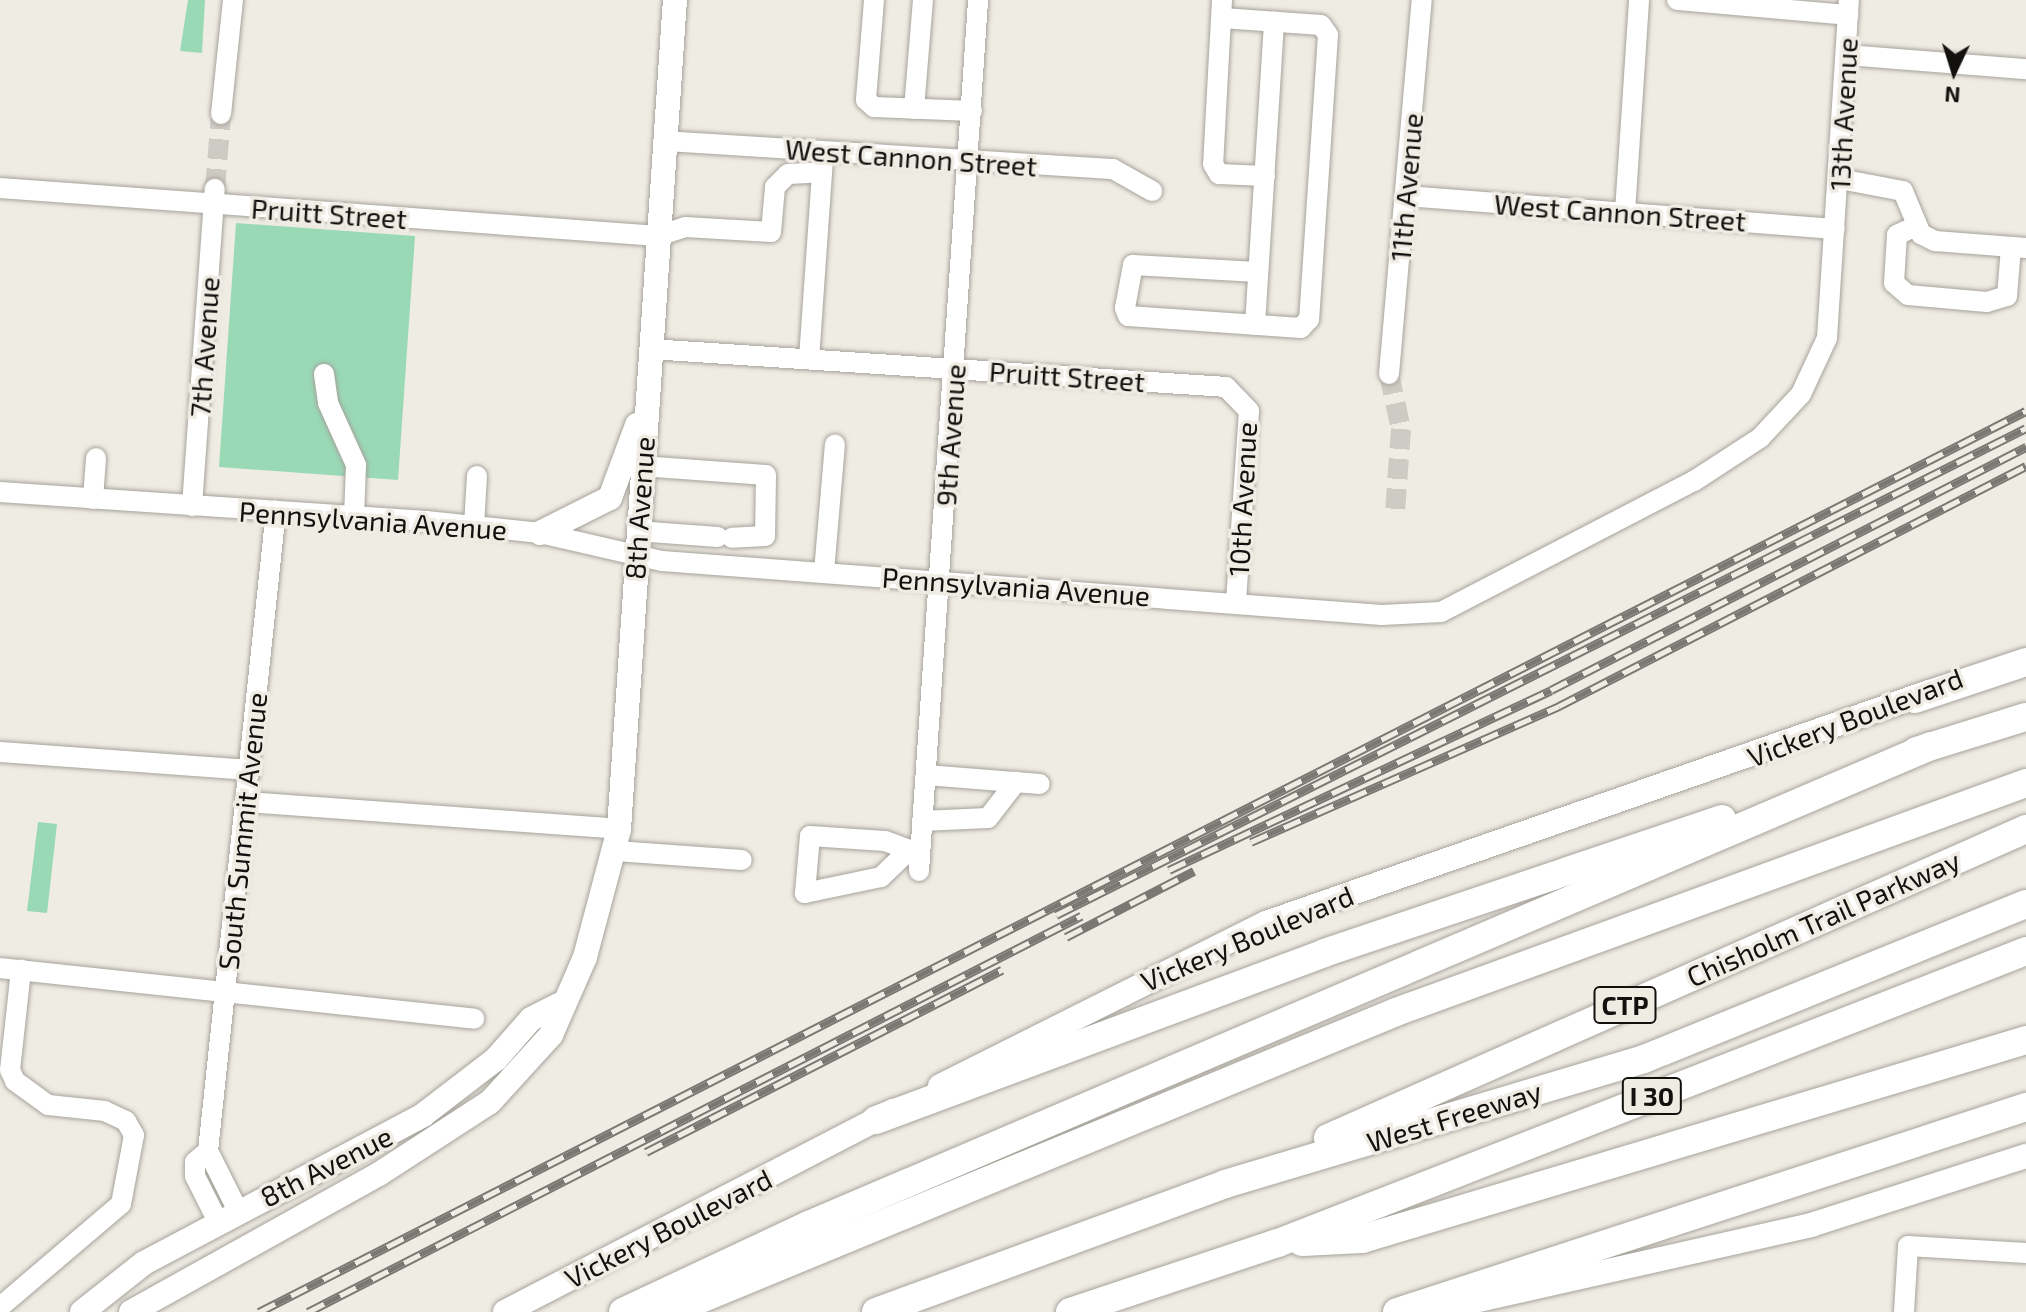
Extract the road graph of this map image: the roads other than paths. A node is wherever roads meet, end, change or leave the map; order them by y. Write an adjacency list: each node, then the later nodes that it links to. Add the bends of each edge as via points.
1 (675, 0): 18 (main road, 8th Avenue)
2 (874, 0): 15 (street, via 866,100)
3 (923, 0): 15 (street)
4 (978, 0): 16 (street, 9th Avenue)
5 (1422, 0): 25 (street, 11th Avenue)
6 (1639, 0): 27 (street)
7 (1677, 0): 9 (street)
8 (232, 1): 17 (street)
9 (1766, 4): 10 (street)
10 (1849, 8): 13 (street, 13th Avenue)
11 (1222, 9): 12 (street); 21 (street, via 1213,164 1219,174)
12 (1274, 22): 21 (street); 33 (street, via 1321,25 1328,35 1309,319 1301,328)
13 (1847, 55): 14 (street); 22 (street, 13th Avenue)
14 (2026, 69)
15 (914, 109): 16 (street)
16 (972, 111): 19 (street, 9th Avenue)
17 (221, 114)
18 (665, 141): 20 (street, West Cannon Street); 30 (main road, 8th Avenue)
19 (968, 161): 20 (street, West Cannon Street); 24 (street, West Cannon Street, via 1113,169); 36 (street, 9th Avenue)
20 (823, 162): 30 (street, Pruitt Street, via 788,174 775,187 771,232 685,227); 35 (street)
21 (1265, 176): 32 (street)
22 (1840, 179): 28 (street, via 1892,184 1908,198); 29 (street, 13th Avenue)
23 (0, 188): 26 (street, Pruitt Street)
24 (1152, 191)
25 (1406, 196): 27 (street, West Cannon Street); 38 (street, 11th Avenue)
26 (215, 197): 30 (street, Pruitt Street); 47 (street, 7th Avenue)
27 (1625, 212): 29 (street, West Cannon Street)
28 (1916, 226): 31 (street, via 1935,241); 31 (street, via 1897,235 1894,283 1908,295 1987,302 2007,296)
29 (1835, 229): 55 (street, Pennsylvania Avenue, via 1827,338 1801,394 1760,438 1694,481 1441,612 1411,617)
30 (658, 236): 34 (main road, 8th Avenue)
31 (2019, 248)
32 (1257, 272): 33 (street); 33 (street, via 1133,265 1125,308 1128,316)
33 (1255, 325)
34 (650, 349): 35 (street, Pruitt Street); 40 (main road, 8th Avenue)
35 (809, 359): 36 (street, Pruitt Street)
36 (956, 368): 39 (street, Pruitt Street, via 1226,387); 54 (street, 9th Avenue)
37 (324, 374): 49 (street, via 328,403 356,465)
38 (1389, 374)
39 (1242, 396): 55 (street, 10th Avenue, via 1249,411)
40 (646, 404): 43 (main road, 8th Avenue); 51 (main road, via 610,498)
41 (835, 444): 53 (street)
42 (96, 458): 46 (street)
43 (641, 466): 52 (main road, 8th Avenue); 52 (street, via 766,475 765,536)
44 (477, 476): 50 (street)
45 (0, 492): 46 (street, Pennsylvania Avenue)
46 (93, 499): 47 (street, Pennsylvania Avenue)
47 (192, 506): 48 (street, Pennsylvania Avenue)
48 (276, 511): 49 (street, Pennsylvania Avenue); 61 (street, South Summit Avenue)
49 (354, 516): 50 (street, Pennsylvania Avenue)
50 (474, 526): 51 (street, Pennsylvania Avenue)
51 (540, 533): 52 (street, Pennsylvania Avenue)
52 (636, 542): 53 (street, Pennsylvania Avenue); 69 (main road, 8th Avenue)
53 (824, 572): 54 (street, Pennsylvania Avenue)
54 (939, 580): 55 (street, Pennsylvania Avenue); 62 (street, 9th Avenue)
55 (1236, 602)
56 (2026, 649): 58 (main road, Vickery Boulevard)
57 (2026, 662): 58 (highway)
58 (1915, 699): 81 (main road, Vickery Boulevard, via 1228,939)
59 (2026, 717): 72 (highway, via 1931,746)
60 (0, 752): 61 (street)
61 (250, 770): 66 (street, South Summit Avenue)
62 (926, 775): 63 (street); 67 (street, 9th Avenue)
63 (1016, 782): 65 (street); 67 (street, via 988,818)
64 (2026, 783): 92 (highway, via 1396,1012)
65 (1040, 784)
66 (246, 802): 69 (street); 76 (street, South Summit Avenue)
67 (922, 821): 70 (street, 9th Avenue)
68 (2026, 829): 83 (highway, Chisholm Trail Parkway / CTP)
69 (617, 840): 71 (street); 77 (main road, 8th Avenue, via 594,931)
70 (915, 859): 70 (street, via 885,841 810,836 805,893 881,877)
71 (742, 860)
72 (1625, 866): 81 (highway, via 1324,953); 91 (highway)
73 (2026, 904): 83 (highway, West Freeway / I 30, via 1644,1059)
74 (2026, 951): 85 (highway, West Freeway / I 30)
75 (10, 969): 76 (street); 87 (street, via 10,1070 15,1081 48,1105 105,1111 126,1121 134,1135 121,1204)
76 (226, 991): 78 (street); 84 (street, South Summit Avenue, via 208,1151)
77 (559, 1005): 84 (main road, 8th Avenue, via 531,1019 496,1059 423,1115); 89 (main road, 8th Avenue, via 551,1035 528,1064 463,1123)
78 (474, 1019)
79 (2026, 1040): 85 (highway, via 1362,1239)
80 (2026, 1107): 95 (highway)
81 (876, 1120): 90 (main road, Vickery Boulevard)
82 (2026, 1156): 96 (main road, via 1811,1225)
83 (1225, 1184): 93 (highway, West Freeway / I 30)
84 (228, 1217): 88 (main road, 8th Avenue, via 126,1275)
85 (1278, 1243): 94 (highway, West Freeway / I 30)
86 (2026, 1253): 97 (street, via 1908,1246)
87 (0, 1307)
88 (82, 1312)
89 (131, 1312)
90 (505, 1312)
91 (623, 1312)
92 (669, 1312)
93 (876, 1312)
94 (1070, 1312)
95 (1397, 1312)
96 (1428, 1312)
97 (1904, 1312)

